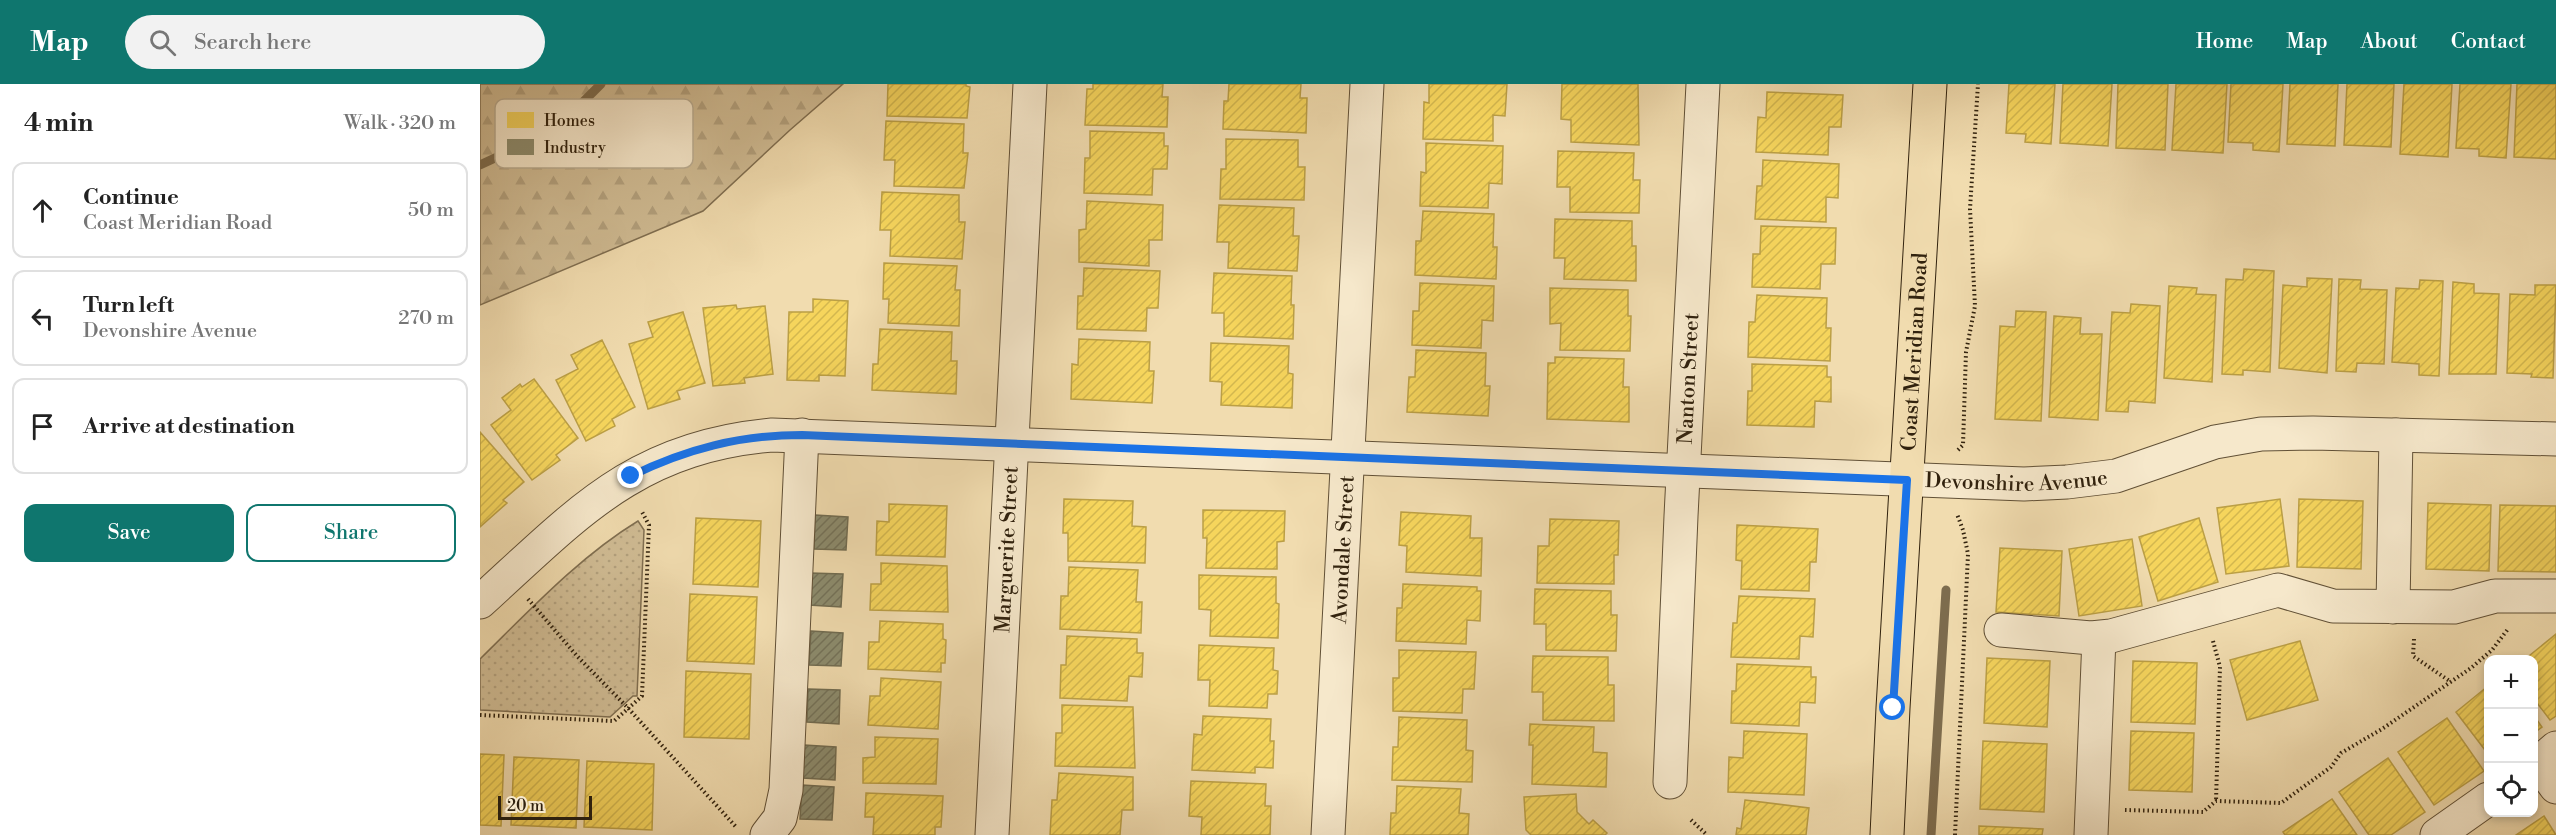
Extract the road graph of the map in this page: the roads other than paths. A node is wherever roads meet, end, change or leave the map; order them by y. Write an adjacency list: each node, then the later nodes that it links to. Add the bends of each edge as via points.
1 (1030, 84): 8 (street, Marguerite Street)
2 (1367, 84): 9 (street, Avondale Street)
3 (1704, 84): 10 (street, Nanton Street)
4 (1930, 84): 11 (main road, Coast Meridian Road)
5 (802, 435): 8 (street, Devonshire Avenue); 13 (street, Devonshire Avenue, via 744,437 713,444 631,476 582,509); 20 (street, via 786,790 780,818)
6 (2396, 435): 7 (street, Devonshire Avenue); 11 (street, Devonshire Avenue, via 2295,433 2238,437 2199,446 2143,468 2091,480 2024,484); 14 (street)
7 (2556, 439)
8 (1012, 443): 9 (street, Devonshire Avenue); 21 (street, Marguerite Street)
9 (1347, 456): 10 (street, Devonshire Avenue); 22 (street, Avondale Street)
10 (1683, 470): 11 (street, Devonshire Avenue); 17 (street, Nanton Street)
11 (1907, 480): 23 (main road, Coast Meridian Road)
12 (2556, 596): 14 (street, via 2495,596 2459,607)
13 (480, 602)
14 (2403, 607): 16 (street, via 2333,606 2278,590)
15 (2001, 630): 16 (street)
16 (2099, 638): 19 (street)
17 (1670, 782)
18 (2484, 802): 24 (street)
19 (2092, 822)
20 (767, 835)
21 (992, 835)
22 (1328, 835)
23 (1887, 835)
24 (2437, 835)

